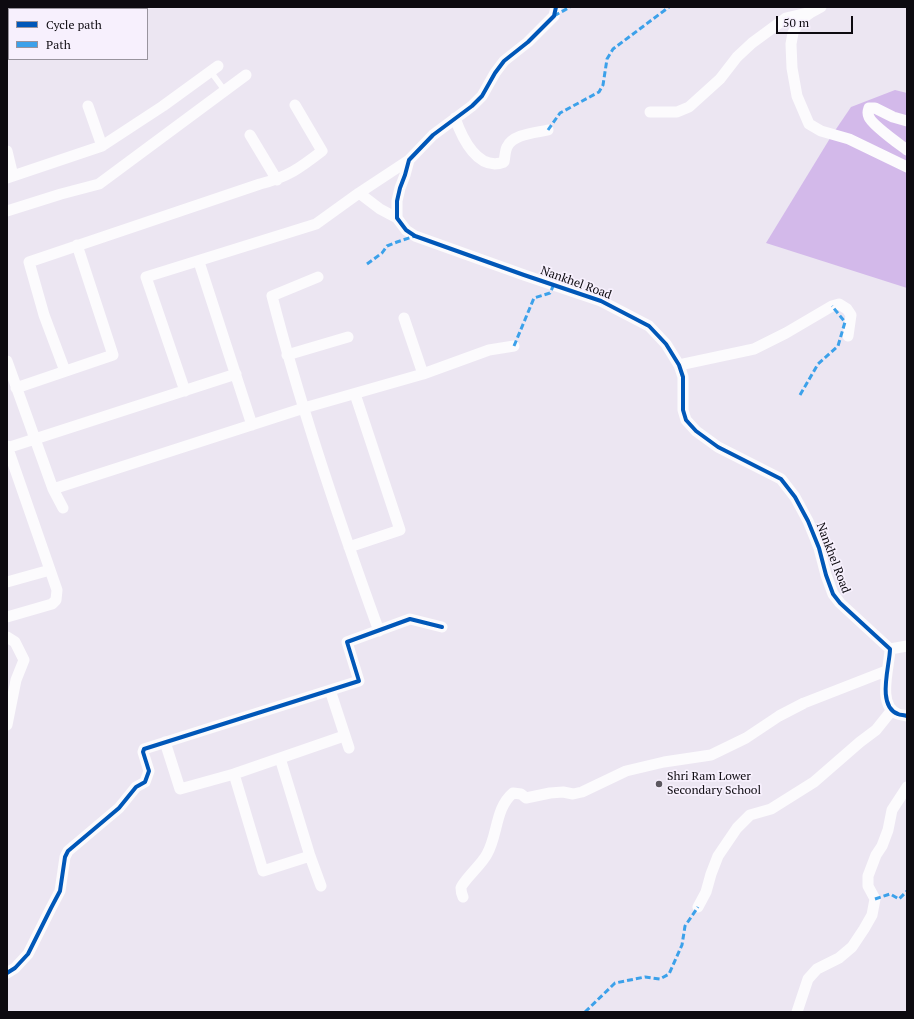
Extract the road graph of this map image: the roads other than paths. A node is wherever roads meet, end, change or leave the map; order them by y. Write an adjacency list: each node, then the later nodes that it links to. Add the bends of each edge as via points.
1 (556, 7): 10 (street, via 554,16 504,61 482,96)
2 (821, 7): 3 (street)
3 (810, 13): 9 (street, via 786,18 770,28 737,57 720,79 689,107 677,112); 18 (street, via 799,21 791,44 797,96 808,124 821,131 849,138)
4 (214, 69): 6 (lane); 14 (street)
5 (246, 75): 6 (street)
6 (226, 91): 22 (street, via 99,184)
7 (295, 105): 20 (street, via 322,151 296,171)
8 (88, 106): 14 (street)
9 (650, 112)
10 (455, 118): 12 (street, via 472,151 484,162 498,165 504,162 506,148 511,141); 17 (street, via 433,135)
11 (907, 121): 15 (street, via 893,118 875,108 869,108 867,112 869,119 876,126)
12 (548, 130)
13 (250, 135): 20 (street)
14 (102, 146): 19 (street)
15 (907, 150)
16 (7, 151): 19 (street)
17 (409, 160): 21 (street); 23 (street, via 397,201)
18 (907, 168)
19 (10, 177)
20 (277, 180): 24 (street)
21 (359, 193): 23 (street); 25 (street, via 316,224)
22 (7, 211)
23 (397, 218): 33 (street, Nankhel Road, via 406,230 415,236 601,301 648,326 666,344)
24 (77, 245): 34 (street, via 29,262 44,315); 34 (street, via 113,355)
25 (199, 262): 35 (street); 38 (street, via 146,277)
26 (318, 278): 31 (street, via 272,296)
27 (404, 318): 36 (street)
28 (348, 336): 31 (street)
29 (848, 336): 33 (street, via 851,315 839,304 754,349)
30 (514, 346): 36 (street, via 488,350)
31 (287, 355): 40 (street)
32 (7, 361): 37 (street)
33 (679, 364): 54 (street, Nankhel Road, via 683,376 683,410 686,420 718,447 781,479 795,497 808,521 834,594 840,603)
34 (65, 371): 37 (street)
35 (236, 374): 38 (street); 41 (street)
36 (423, 374): 39 (street)
37 (16, 388): 42 (street)
38 (185, 391): 42 (street)
39 (355, 394): 40 (street); 46 (street, via 400,530)
40 (304, 408): 41 (street); 46 (street)
41 (252, 425): 44 (street)
42 (35, 439): 43 (street); 44 (street)
43 (7, 447): 47 (street)
44 (53, 489): 45 (street)
45 (63, 508)
46 (349, 547): 51 (street)
47 (50, 570): 48 (street); 49 (street, via 57,590 56,600 52,604)
48 (7, 582)
49 (7, 617)
50 (442, 627): 51 (street, via 410,620)
51 (379, 631): 56 (street, via 347,642 359,681)
52 (7, 637): 59 (street, via 15,642 24,660 16,680)
53 (907, 646): 54 (street)
54 (890, 649): 55 (street)
55 (886, 671): 57 (street, via 887,702); 68 (street, via 804,703 746,738 711,755 626,771 573,794 550,793 526,798 513,793 502,809 492,845 484,861 461,888)
56 (330, 690): 60 (street); 61 (street)
57 (892, 710): 58 (street); 69 (street, via 876,730 814,782 770,809 750,815 737,828 718,856)
58 (907, 716)
59 (7, 725)
60 (344, 736): 62 (street); 63 (street)
61 (165, 742): 64 (street, via 180,789); 70 (street, via 144,749 149,771 145,782 136,787 119,808 68,851 60,891 28,954)
62 (349, 748)
63 (280, 758): 64 (street); 66 (street)
64 (234, 774): 66 (street, via 263,871)
65 (907, 786): 71 (street, via 892,810 888,830 868,876 868,886 875,899 872,915 852,947 839,958 817,969 808,979)
66 (310, 856): 67 (street)
67 (321, 886)
68 (463, 897)
69 (698, 907)
70 (7, 973)
71 (797, 1012)

